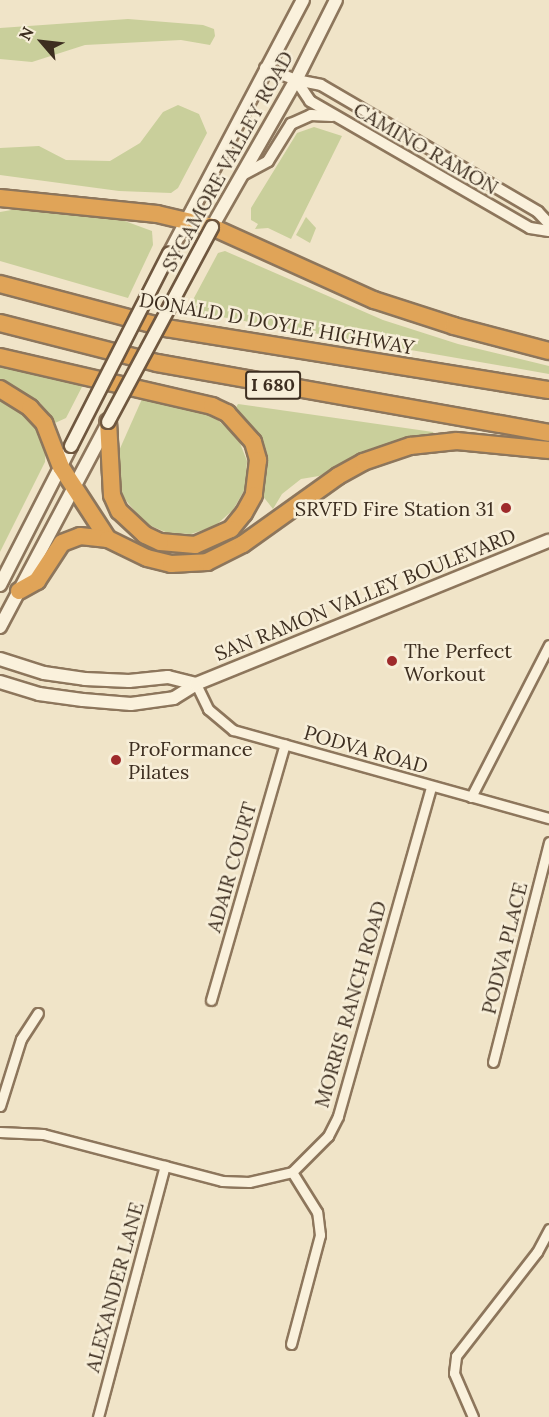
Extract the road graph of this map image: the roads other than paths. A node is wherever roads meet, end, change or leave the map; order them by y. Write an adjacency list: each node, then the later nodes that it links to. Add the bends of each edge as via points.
1 (303, 0): 3 (main road, SYCAMORE VALLEY ROAD)
2 (336, 0): 4 (main road, SYCAMORE VALLEY ROAD)
3 (265, 68): 4 (street, CAMINO RAMON); 8 (main road, SYCAMORE VALLEY ROAD)
4 (296, 80): 5 (street, CAMINO RAMON, via 310,101); 6 (main road, SYCAMORE VALLEY ROAD); 9 (street, CAMINO RAMON, via 321,85 538,212)
5 (336, 117): 6 (street, via 311,115 291,124 268,161); 11 (street, CAMINO RAMON, via 530,228)
6 (244, 174): 10 (main road, SYCAMORE VALLEY ROAD)
7 (0, 198): 8 (highway, via 157,214)
8 (186, 223): 10 (highway); 21 (main road, SYCAMORE VALLEY ROAD, bridge)
9 (549, 224)
10 (212, 227): 14 (highway, via 375,300); 18 (main road, SYCAMORE VALLEY ROAD, bridge)
11 (549, 231)
12 (0, 284): 17 (highway, DONALD D DOYLE HIGHWAY / I 680, via 178,330)
13 (0, 323): 19 (highway, I 680, via 157,363)
14 (549, 351)
15 (0, 357): 18 (highway, via 212,405 241,425 258,460 254,495 244,513 231,529 212,540 176,545 145,535 119,511 108,476)
16 (0, 389): 21 (highway, via 30,408 44,423)
17 (549, 390)
18 (108, 422): 22 (main road, SYCAMORE VALLEY ROAD)
19 (549, 433)
20 (549, 450): 23 (highway, via 457,441 385,453 338,476 243,544 207,562 171,564 147,558)
21 (61, 467): 22 (highway); 25 (main road, SYCAMORE VALLEY ROAD)
22 (73, 488): 23 (highway); 26 (main road, SYCAMORE VALLEY ROAD)
23 (108, 539): 26 (highway, via 80,536 62,543 37,580)
24 (549, 541): 31 (main road, SAN RAMON VALLEY BOULEVARD)
25 (0, 585)
26 (19, 591): 27 (main road, SYCAMORE VALLEY ROAD)
27 (0, 627)
28 (549, 645): 34 (street)
29 (0, 659): 31 (main road, via 44,673 85,679 129,681 168,677)
30 (0, 682): 31 (main road, SAN RAMON VALLEY BOULEVARD, via 39,694 130,704 174,698)
31 (196, 684): 32 (street, PODVA ROAD, via 208,709 225,727)
32 (285, 744): 33 (street, PODVA ROAD); 37 (street, ADAIR COURT)
33 (431, 787): 34 (street, PODVA ROAD); 43 (street, MORRIS RANCH ROAD, via 338,1116 328,1136)
34 (471, 797): 35 (street, PODVA ROAD)
35 (549, 818)
36 (549, 842): 39 (street, PODVA PLACE)
37 (211, 1000)
38 (38, 1013): 40 (street, via 21,1039)
39 (493, 1062)
40 (0, 1106)
41 (0, 1132): 42 (street, via 43,1134)
42 (165, 1166): 43 (street, via 231,1182); 46 (street, ALEXANDER LANE)
43 (292, 1172): 45 (street, via 317,1212 321,1235)
44 (549, 1229): 47 (street, via 537,1252 456,1356 454,1373)
45 (291, 1344)
46 (98, 1417)
47 (472, 1417)

